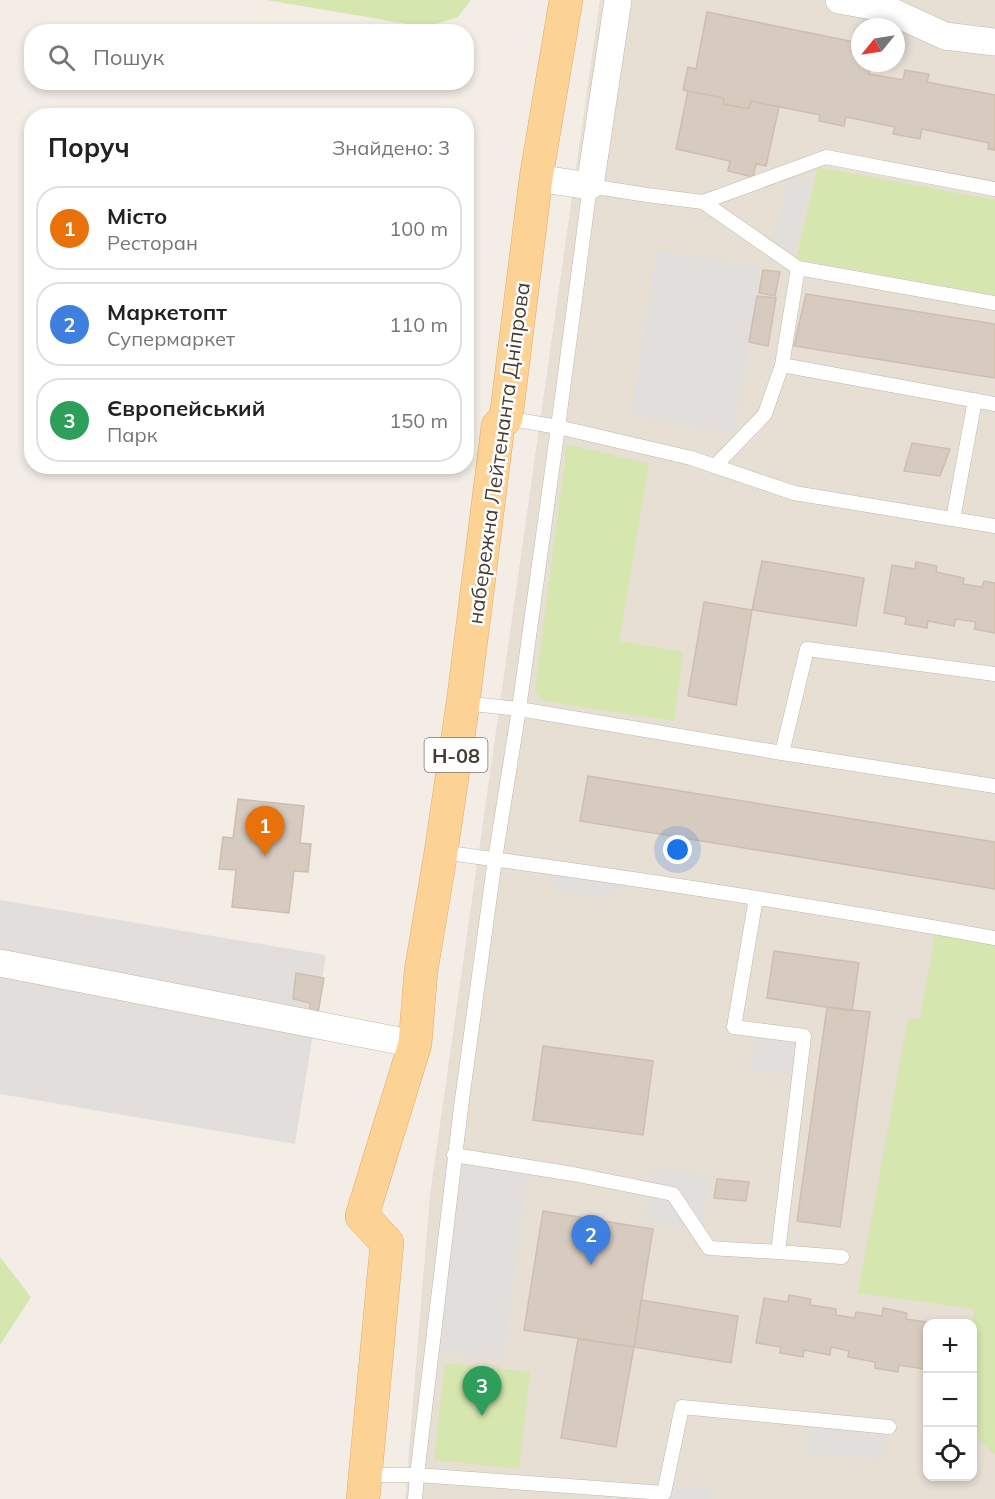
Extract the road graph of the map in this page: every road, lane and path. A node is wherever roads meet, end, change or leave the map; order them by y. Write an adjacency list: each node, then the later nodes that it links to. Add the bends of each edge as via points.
1 (566, 0): 5 (main road, набережна Лейтенанта Дніпрова / Н-08)
2 (618, 0): 6 (street)
3 (838, 0): 4 (street, via 884,8 945,36)
4 (995, 42)
5 (536, 178): 6 (street); 14 (main road, набережна Лейтенанта Дніпрова / Н-08)
6 (590, 186): 8 (lane); 15 (lane)
7 (995, 189): 8 (lane, via 826,158)
8 (703, 202): 9 (lane)
9 (798, 268): 10 (lane); 11 (lane)
10 (995, 303)
11 (782, 365): 12 (lane); 16 (lane, via 765,414)
12 (975, 400): 13 (lane); 17 (lane)
13 (995, 404)
14 (506, 418): 15 (lane); 20 (main road, набережна Лейтенанта Дніпрова / Н-08, via 498,426)
15 (558, 427): 16 (lane); 21 (lane)
16 (715, 466): 17 (lane, via 794,493)
17 (953, 519): 18 (lane)
18 (995, 526)
19 (995, 674): 22 (lane, via 807,648)
20 (464, 703): 21 (lane); 24 (main road, набережна Лейтенанта Дніпрова / Н-08)
21 (519, 709): 22 (lane); 25 (lane)
22 (782, 753): 23 (lane)
23 (995, 786)
24 (441, 852): 25 (lane); 29 (main road, набережна Лейтенанта Дніпрова / Н-08, via 421,971)
25 (495, 859): 26 (lane); 30 (lane)
26 (756, 898): 27 (lane); 31 (lane, via 734,1027 804,1036)
27 (995, 938)
28 (0, 963): 29 (street)
29 (415, 1044): 35 (main road, набережна Лейтенанта Дніпрова / Н-08, via 362,1216 387,1243)
30 (454, 1155): 31 (lane, via 674,1194 709,1248); 34 (lane)
31 (778, 1252): 32 (lane)
32 (842, 1257)
33 (889, 1427): 34 (lane, via 682,1407 664,1493)
34 (417, 1475): 35 (lane); 36 (lane)
35 (364, 1487)
36 (416, 1499)

